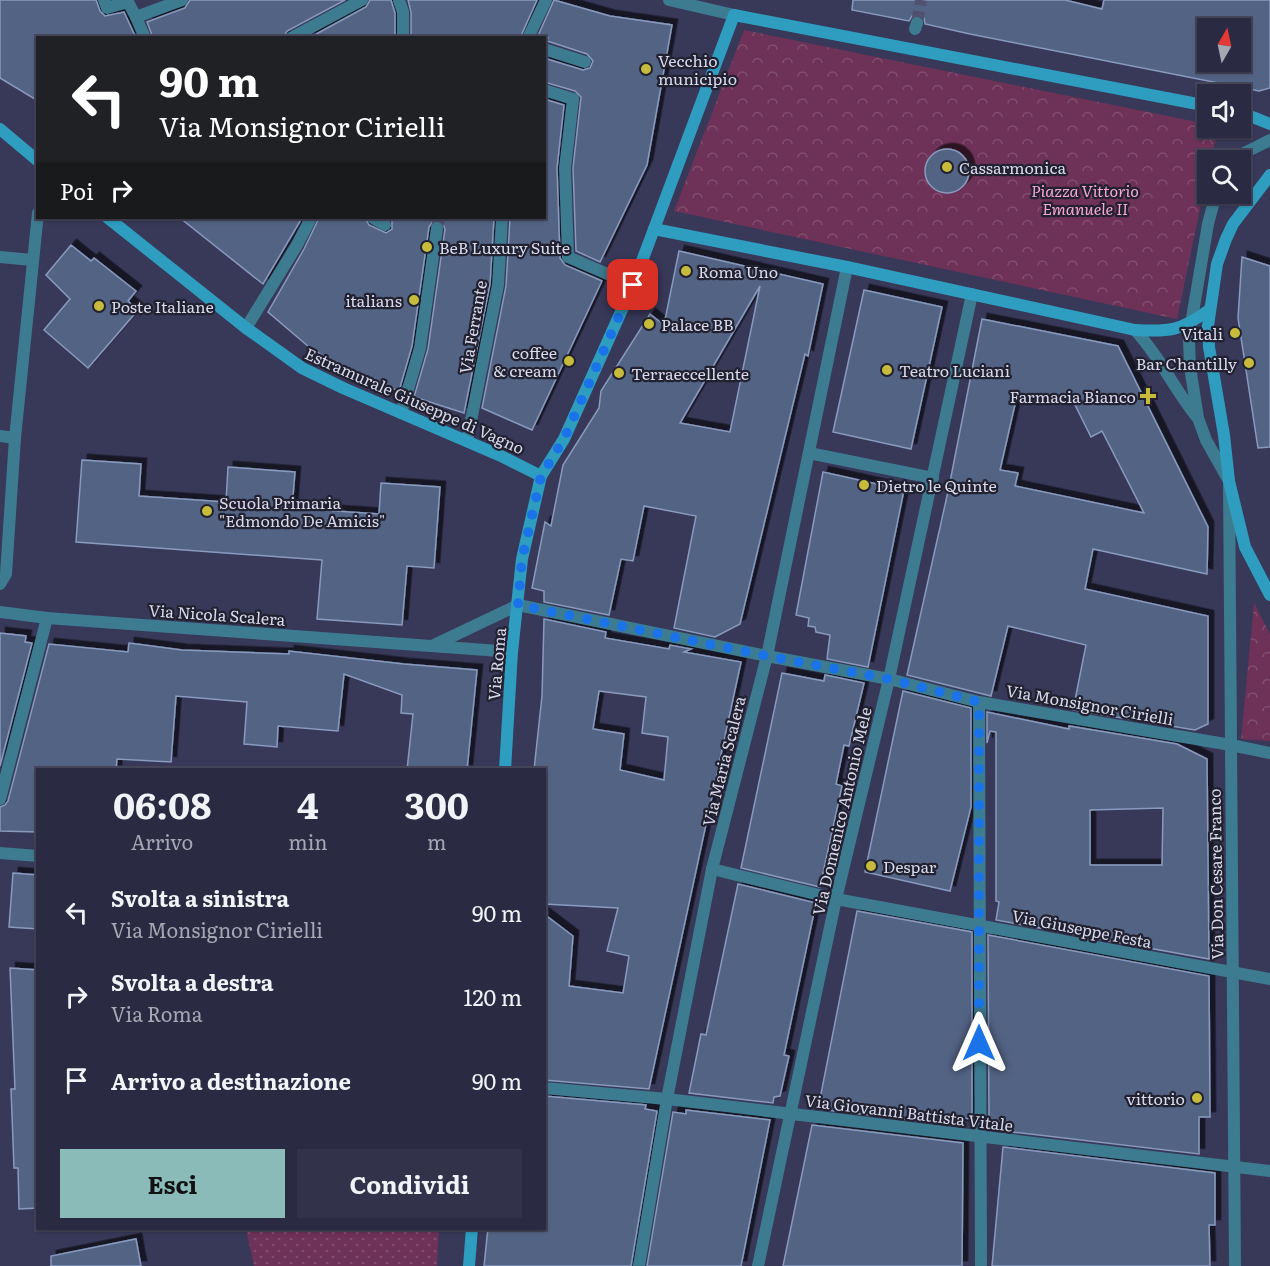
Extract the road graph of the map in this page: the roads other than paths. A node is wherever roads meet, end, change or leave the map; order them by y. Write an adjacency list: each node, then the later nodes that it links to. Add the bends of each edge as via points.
1 (104, 0): 8 (street, via 107,8 128,2)
2 (182, 0): 8 (street)
3 (362, 0): 10 (street)
4 (399, 0): 11 (street)
5 (546, 0): 12 (street)
6 (669, 0): 7 (street)
7 (734, 15): 16 (street); 32 (street, Via Roma)
8 (136, 17): 9 (street)
9 (144, 36)
10 (295, 36)
11 (403, 36)
12 (529, 36)
13 (546, 50): 14 (street)
14 (585, 62)
15 (546, 91): 36 (street, via 573,99 565,168 568,257)
16 (1197, 104)
17 (1251, 116): 18 (street)
18 (1270, 124)
19 (0, 129): 22 (street)
20 (1270, 140): 21 (street)
21 (1250, 150)
22 (36, 159)
23 (1270, 175): 38 (street, via 1226,239)
24 (1213, 204): 39 (street)
25 (37, 219): 34 (street)
26 (109, 219): 40 (street, Estramurale Giuseppe di Vagno)
27 (310, 219): 40 (street)
28 (375, 219): 30 (street)
29 (502, 219): 46 (street, Via Ferrante, via 498,285)
30 (385, 225)
31 (438, 228): 42 (street, via 420,348)
32 (654, 229): 35 (street); 36 (street, Via Roma)
33 (0, 256): 34 (street)
34 (32, 260): 45 (street)
35 (847, 267): 37 (street); 47 (street, Via Maria Scalera)
36 (633, 285): 48 (street, Via Roma, via 564,439)
37 (972, 294): 41 (street); 49 (street, Via Domenico Antonio Mele)
38 (1209, 310): 39 (street); 50 (street, via 1209,347)
39 (1191, 324): 41 (street, via 1160,331); 43 (street, via 1190,367)
40 (246, 328): 42 (street, Estramurale Giuseppe di Vagno, via 302,368)
41 (1135, 330): 43 (street)
42 (401, 412): 46 (street, Estramurale Giuseppe di Vagno)
43 (1198, 418): 50 (street)
44 (0, 436): 45 (street)
45 (15, 438): 51 (street, via 6,574)
46 (467, 441): 48 (street, Estramurale Giuseppe di Vagno)
47 (809, 453): 49 (street); 58 (street, Via Maria Scalera)
48 (541, 476): 53 (street, Via Roma, via 522,559)
49 (933, 478): 59 (street, Via Domenico Antonio Mele)
50 (1229, 481): 52 (street, via 1245,547); 61 (street, Via Don Cesare Franco)
51 (0, 584)
52 (1270, 595)
53 (518, 605): 56 (street, Via Nicola Scalera); 57 (street, Via Roma); 58 (street, Via Monsignor Cirielli)
54 (0, 612): 55 (street, Via Nicola Scalera)
55 (47, 618): 56 (street, Via Nicola Scalera); 64 (street)
56 (432, 646): 57 (street, Via Nicola Scalera)
57 (512, 652): 63 (street, Via Roma)
58 (767, 656): 59 (street, Via Monsignor Cirielli); 67 (street, Via Maria Scalera)
59 (889, 679): 60 (street, Via Monsignor Cirielli); 68 (street, Via Domenico Antonio Mele)
60 (979, 702): 61 (street, Via Monsignor Cirielli); 69 (street)
61 (1231, 745): 62 (street, Via Monsignor Cirielli); 70 (street, Via Don Cesare Franco)
62 (1270, 753)
63 (505, 768)
64 (0, 799)
65 (0, 853): 66 (street)
66 (36, 856)
67 (712, 869): 68 (street, Via Giuseppe Festa); 73 (street, Via Maria Scalera)
68 (837, 898): 69 (street, Via Giuseppe Festa); 74 (street, Via Domenico Antonio Mele)
69 (978, 925): 70 (street, Via Giuseppe Festa); 75 (street)
70 (1233, 973): 71 (street, Via Giuseppe Festa); 76 (street, Via Don Cesare Franco)
71 (1270, 979)
72 (546, 1088): 73 (street, Via Giovanni Battista Vitale)
73 (667, 1099): 74 (street, Via Giovanni Battista Vitale); 80 (street, Via Maria Scalera)
74 (790, 1114): 75 (street, Via Giovanni Battista Vitale); 81 (street, Via Domenico Antonio Mele)
75 (979, 1137): 76 (street, Via Giovanni Battista Vitale); 82 (street)
76 (1235, 1168): 77 (street, Via Giovanni Battista Vitale); 83 (street, Via Don Cesare Franco)
77 (1270, 1171)
78 (472, 1230): 79 (street)
79 (468, 1266)
80 (639, 1266)
81 (758, 1266)
82 (981, 1266)
83 (1235, 1266)

